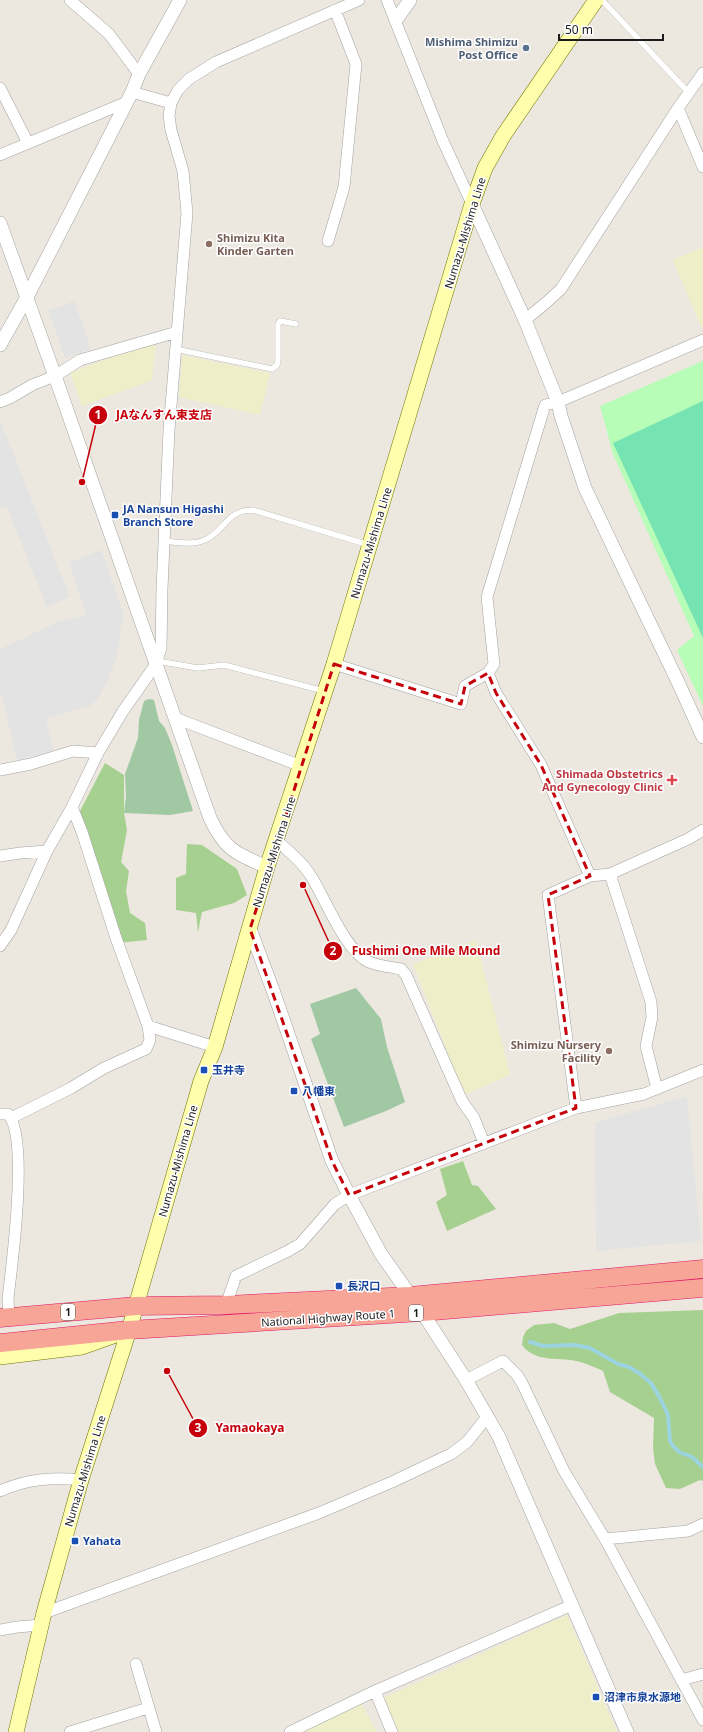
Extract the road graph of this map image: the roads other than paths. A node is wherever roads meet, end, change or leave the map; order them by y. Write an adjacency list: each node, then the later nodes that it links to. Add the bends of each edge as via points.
1 (70, 0): 11 (street, via 109,34)
2 (180, 0): 11 (street)
3 (359, 0): 8 (street)
4 (387, 0): 9 (street)
5 (410, 0): 9 (street)
6 (596, 0): 20 (main road, Numazu-Mishima Line, via 503,136 485,168)
7 (602, 0): 12 (lane)
8 (335, 10): 15 (street, via 210,65 189,79 178,90); 22 (street, via 356,64 344,187)
9 (396, 20): 20 (street, via 443,141)
10 (703, 73): 12 (street)
11 (139, 74): 14 (street)
12 (695, 86): 16 (street)
13 (0, 88): 17 (street)
14 (129, 97): 15 (street); 17 (street); 23 (street)
15 (171, 103): 26 (street, via 171,130 183,171 187,213)
16 (678, 108): 19 (street); 24 (street, via 560,289)
17 (28, 143): 18 (street)
18 (0, 155)
19 (703, 167)
20 (472, 204): 24 (street); 34 (main road, Numazu-Mishima Line)
21 (0, 223): 23 (street)
22 (328, 241)
23 (26, 297): 28 (street); 30 (street)
24 (525, 320): 32 (street)
25 (296, 324): 29 (lane, via 280,321 278,324 278,360 272,369)
26 (177, 332): 29 (street); 30 (street, via 80,360)
27 (703, 340): 32 (street)
28 (0, 345)
29 (175, 349): 33 (street, via 168,430)
30 (55, 376): 31 (street); 35 (street)
31 (0, 402)
32 (558, 402): 37 (street, via 545,405 487,597 494,664); 40 (street, via 585,488)
33 (164, 541): 34 (lane, via 191,543 206,539 215,534 235,513 252,510); 35 (street, via 161,648)
34 (370, 546): 36 (main road, Numazu-Mishima Line)
35 (157, 662): 38 (lane, via 198,668 224,664); 39 (street); 41 (street, via 123,711)
36 (334, 664): 37 (street, via 461,704 465,686); 38 (main road, Numazu-Mishima Line)
37 (488, 673): 51 (street, via 496,693 541,765)
38 (326, 692): 42 (main road, Numazu-Mishima Line)
39 (175, 718): 42 (street); 49 (street, via 210,818 221,840 231,849)
40 (703, 737)
41 (98, 754): 43 (street, via 73,751 31,764); 44 (street)
42 (301, 766): 46 (main road, Numazu-Mishima Line)
43 (0, 770)
44 (72, 807): 47 (street); 54 (street)
45 (703, 830): 50 (street)
46 (277, 841): 49 (main road, Numazu-Mishima Line); 61 (street, via 310,875 343,934 362,957 377,964 402,969)
47 (47, 851): 48 (street); 53 (street, via 11,930)
48 (0, 856)
49 (267, 867): 52 (main road, Numazu-Mishima Line)
50 (610, 874): 51 (street); 57 (street, via 651,1002 652,1017 646,1046)
51 (590, 876): 58 (street, via 548,895)
52 (250, 929): 55 (main road, Numazu-Mishima Line); 62 (street, via 332,1161)
53 (0, 946)
54 (148, 1026): 55 (street); 60 (street, via 150,1040 146,1049 104,1068)
55 (215, 1047): 67 (main road, Numazu-Mishima Line, via 201,1081)
56 (703, 1070): 57 (street)
57 (657, 1089): 58 (street)
58 (576, 1108): 61 (street)
59 (0, 1114): 60 (street, via 8,1114)
60 (11, 1118): 66 (street, via 15,1126 19,1170)
61 (484, 1143): 62 (street)
62 (349, 1195): 65 (street, via 381,1254); 68 (street, via 335,1204 300,1244 236,1276)
63 (703, 1269): 65 (highway, National Highway Route 1 / 1)
64 (703, 1288): 69 (highway, National Highway Route 1 / 1)
65 (410, 1296): 68 (highway, National Highway Route 1 / 1); 69 (street)
66 (4, 1298): 70 (street)
67 (136, 1306): 68 (highway, National Highway Route 1 / 1); 70 (highway, National Highway Route 1 / 1); 71 (main road, Numazu-Mishima Line)
68 (226, 1306)
69 (422, 1312): 71 (highway, National Highway Route 1 / 1); 74 (street)
70 (4, 1318)
71 (129, 1330): 72 (highway, National Highway Route 1 / 1); 73 (main road, via 82,1347); 76 (main road, Numazu-Mishima Line)
72 (0, 1343)
73 (0, 1357)
74 (466, 1380): 75 (street); 79 (street, via 503,1361 517,1375 564,1471)
75 (487, 1417): 80 (street, via 499,1437); 81 (street, via 467,1442 451,1454 384,1485 319,1513)
76 (81, 1480): 77 (street, via 38,1479); 81 (main road, Numazu-Mishima Line)
77 (0, 1491)
78 (703, 1524): 79 (street, via 688,1530)
79 (605, 1539): 85 (street)
80 (572, 1605): 86 (street); 94 (street)
81 (43, 1619): 82 (street); 89 (main road, Numazu-Mishima Line)
82 (0, 1630)
83 (136, 1664): 87 (street)
84 (703, 1674): 85 (street)
85 (681, 1680): 88 (street)
86 (375, 1691): 92 (street); 93 (street)
87 (148, 1708): 90 (street); 91 (street)
88 (703, 1720)
89 (16, 1732)
90 (70, 1732)
91 (156, 1732)
92 (290, 1732)
93 (392, 1732)
94 (627, 1732)

